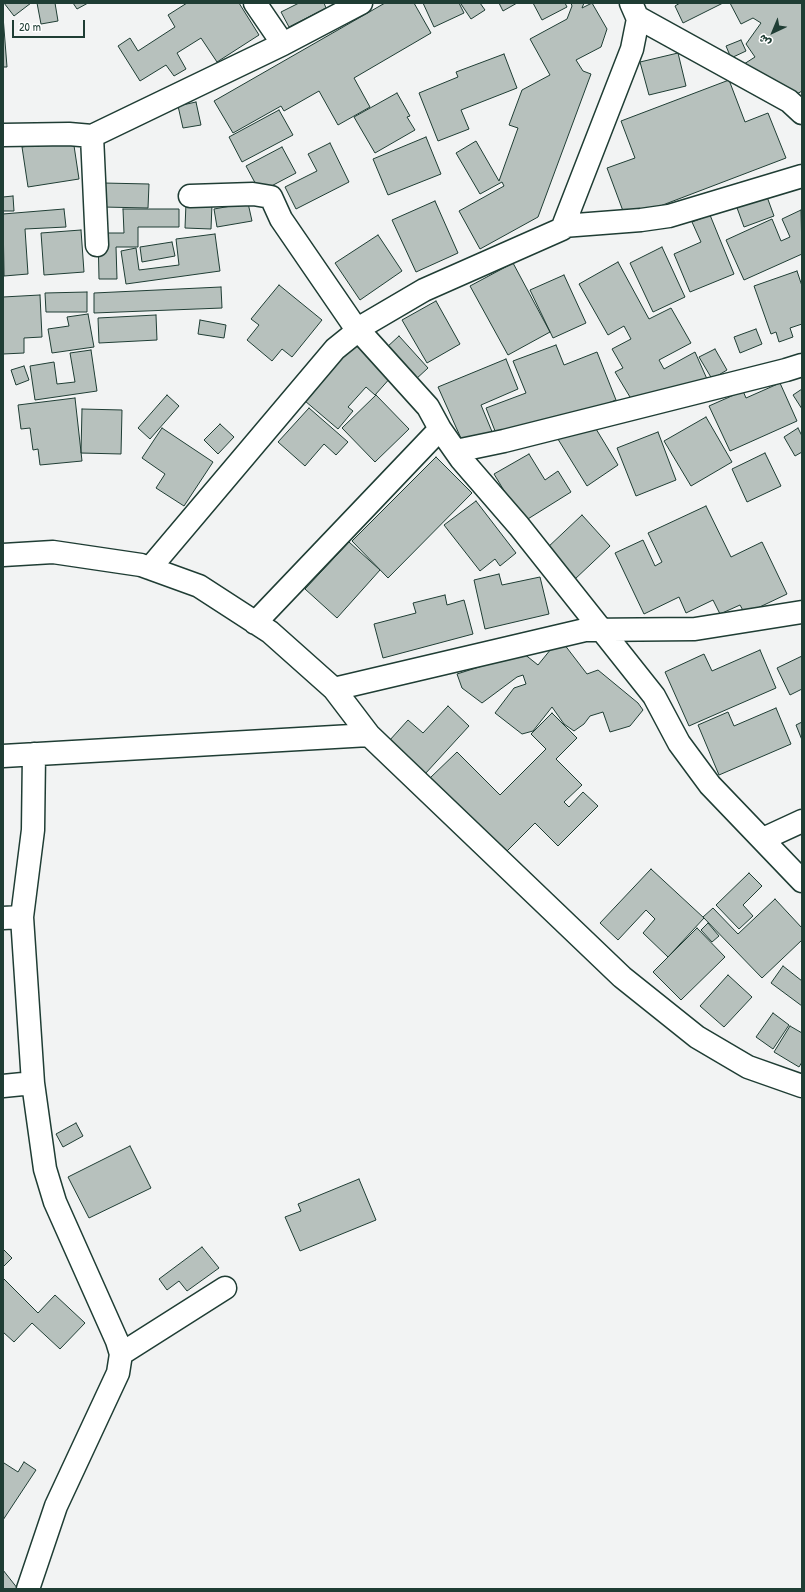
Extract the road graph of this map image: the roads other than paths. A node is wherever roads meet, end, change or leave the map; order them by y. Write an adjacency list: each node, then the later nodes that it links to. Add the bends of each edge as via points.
1 (255, 3): 4 (street)
2 (361, 3): 4 (street)
3 (634, 10): 5 (street, via 789,101); 10 (street, via 638,19 632,49)
4 (282, 44): 7 (street)
5 (802, 113)
6 (3, 136): 7 (street)
7 (92, 136): 11 (street)
8 (802, 176): 10 (street, via 669,216)
9 (190, 196): 12 (street, via 253,194 271,197 281,219)
10 (563, 226): 12 (street, via 562,229 424,290)
11 (97, 245)
12 (358, 331): 14 (street, via 428,407); 17 (street, via 335,349)
13 (802, 365): 15 (street, via 512,440)
14 (440, 429): 15 (street); 19 (street)
15 (456, 451): 20 (street, via 519,526)
16 (3, 555): 17 (street, via 53,552)
17 (150, 568): 19 (street, via 199,586)
18 (802, 612): 20 (street, via 695,629)
19 (255, 623): 21 (street, via 270,632)
20 (600, 630): 21 (street, via 585,630); 26 (street, via 654,696 679,743 710,785)
21 (334, 689): 22 (street)
22 (369, 735): 23 (street); 31 (street, via 622,977 697,1038 748,1067)
23 (34, 754): 24 (street); 28 (street, via 34,830)
24 (3, 756)
25 (802, 821): 26 (street)
26 (763, 839): 27 (street)
27 (802, 881)
28 (13, 918): 29 (street)
29 (33, 1083): 30 (street); 33 (street, via 45,1169 55,1202)
30 (3, 1086)
31 (802, 1086)
32 (225, 1288): 33 (street)
33 (121, 1354): 34 (street, via 118,1373 56,1506)
34 (28, 1589)

